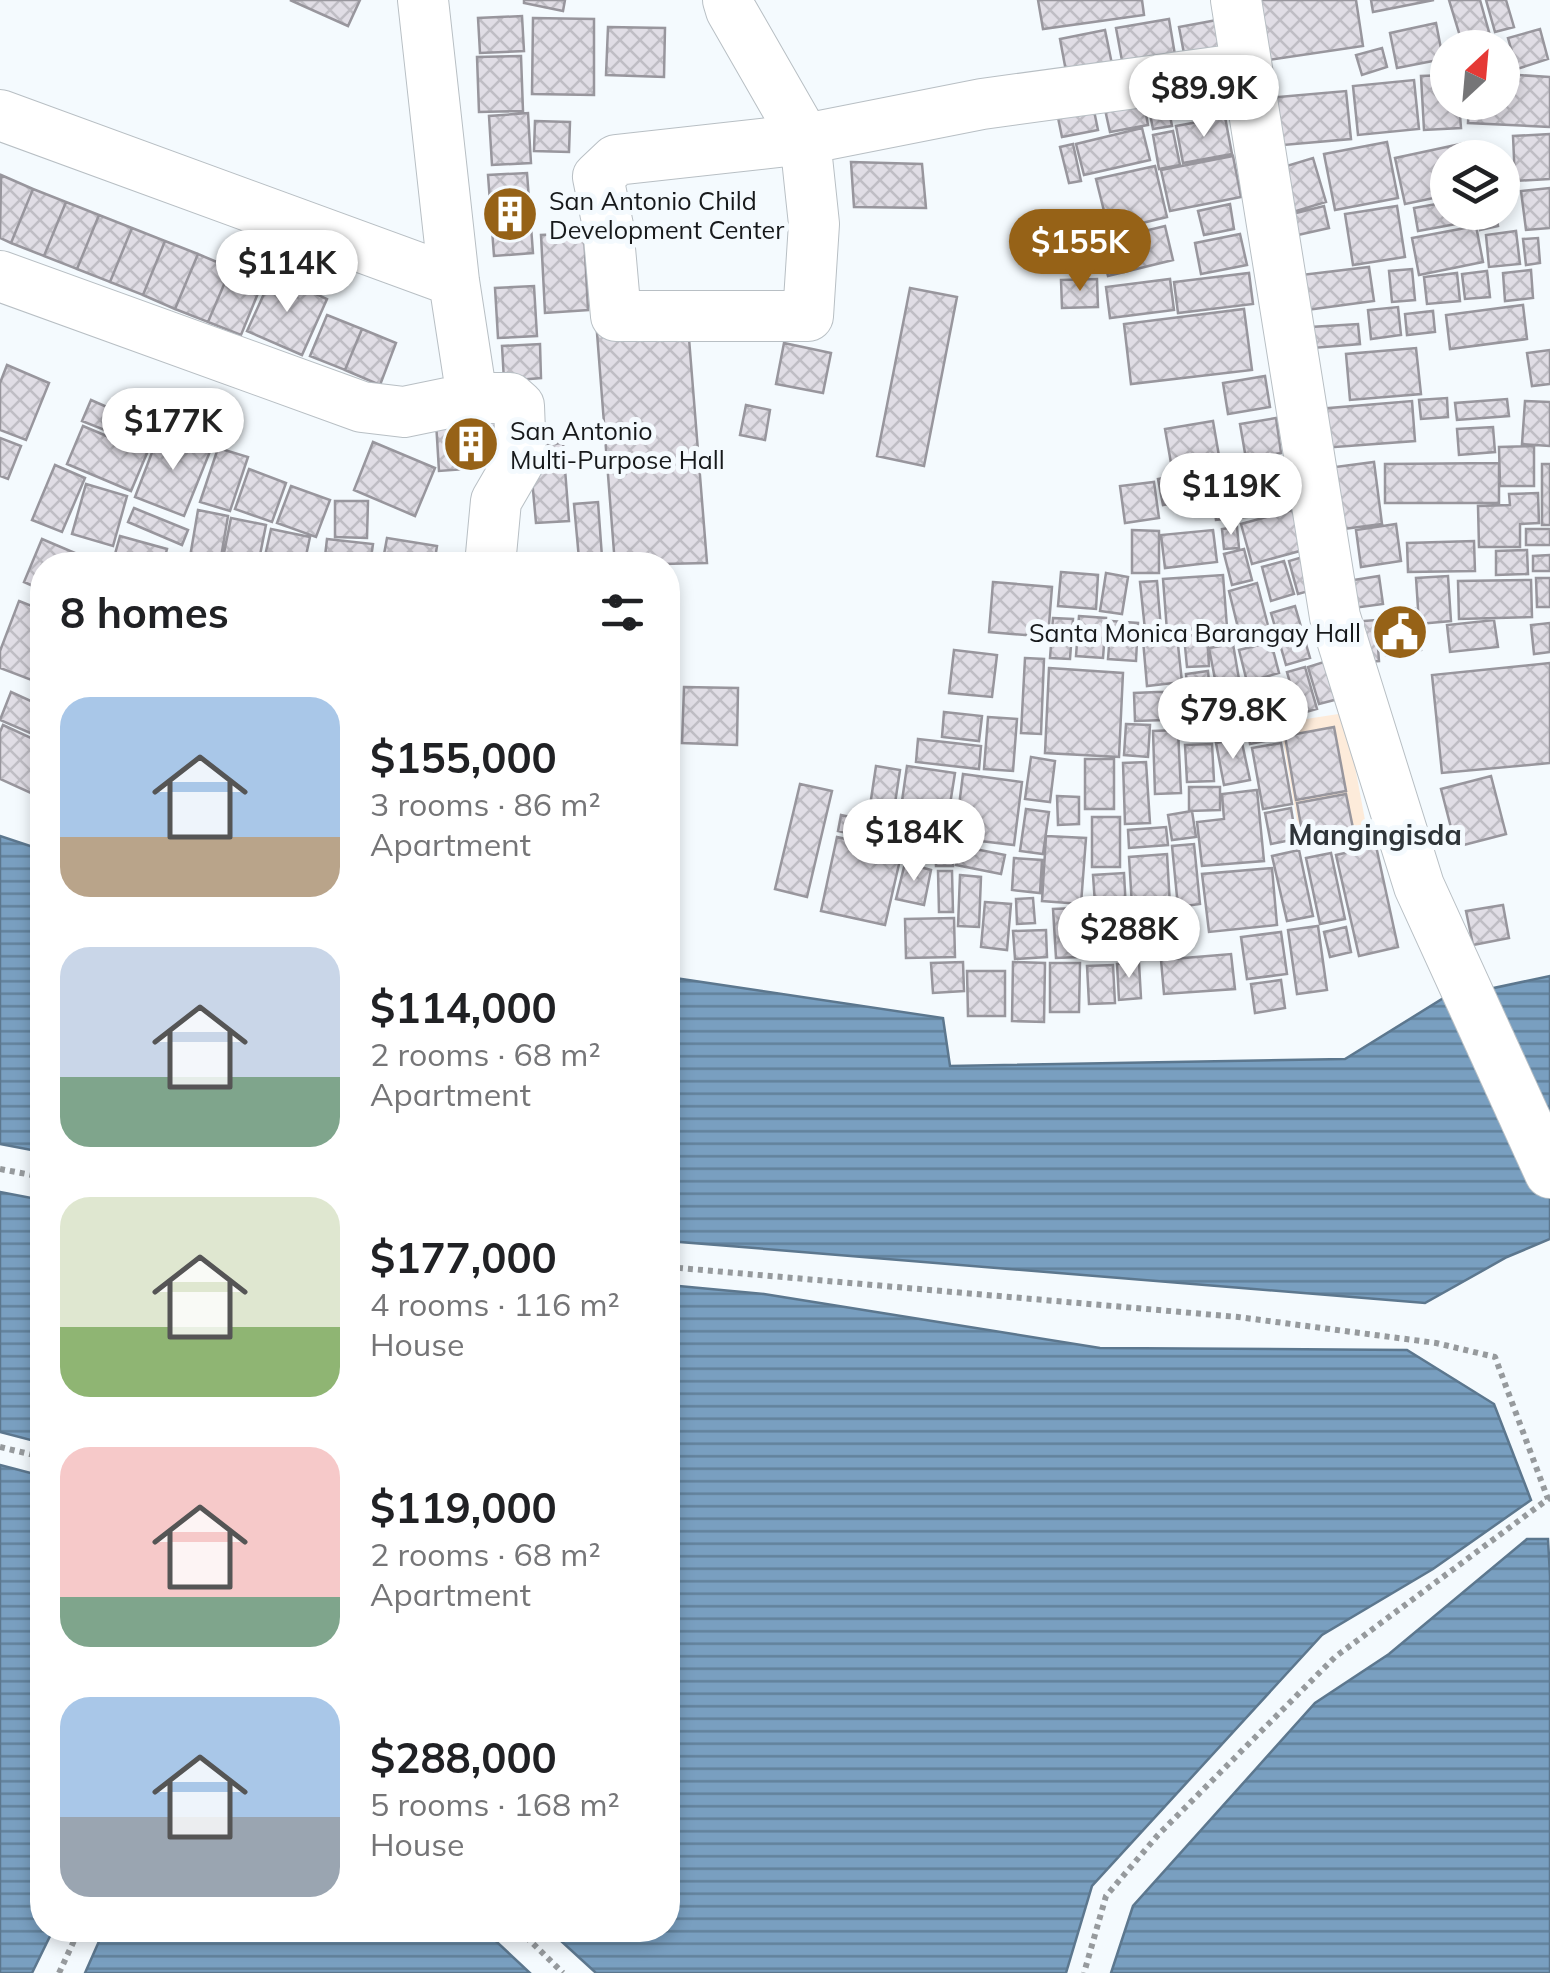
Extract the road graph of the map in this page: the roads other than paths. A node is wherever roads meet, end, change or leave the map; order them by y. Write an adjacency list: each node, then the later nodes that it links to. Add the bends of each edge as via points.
1 (423, 0): 8 (street)
2 (728, 0): 6 (street)
3 (1236, 0): 4 (street)
4 (1246, 68): 6 (street, via 982,104); 11 (street, via 1335,616 1419,886)
5 (0, 115): 8 (street)
6 (805, 138): 6 (street, via 814,224 808,316 616,316 598,177 616,160)
7 (0, 276): 9 (street, via 362,407 404,412)
8 (454, 281): 9 (street)
9 (472, 398): 10 (street, via 510,398 519,406 521,458 496,501)
10 (491, 552)
11 (1550, 1173)

